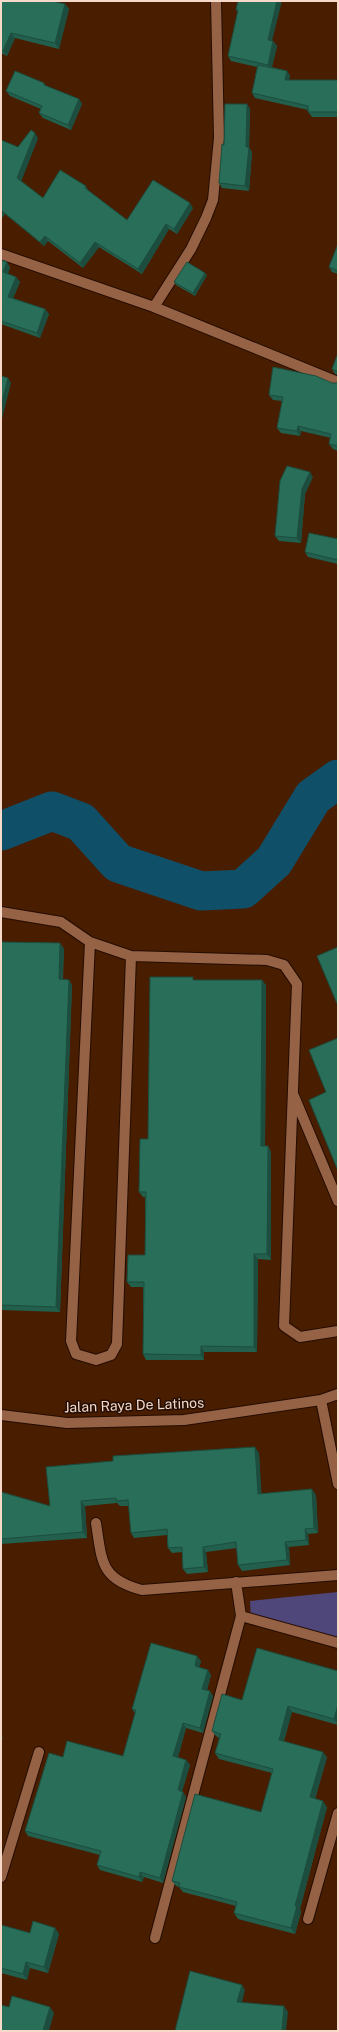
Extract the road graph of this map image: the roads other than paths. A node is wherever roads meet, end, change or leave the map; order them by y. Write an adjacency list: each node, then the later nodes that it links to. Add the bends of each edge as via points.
1 (216, 1): 3 (street, via 219,138 213,200 191,249)
2 (1, 254): 3 (street)
3 (154, 307): 4 (street)
4 (338, 382)
5 (1, 912): 6 (street, via 61,922)
6 (90, 942): 7 (street); 7 (street, via 71,1341 76,1354 96,1360 111,1356 118,1344)
7 (130, 956): 8 (street, via 267,960 284,965 297,984)
8 (292, 1092): 9 (street); 10 (street, via 284,1326 300,1337)
9 (338, 1201)
10 (338, 1331)
11 (338, 1394): 12 (street, Jalan Raya De Latinos)
12 (322, 1400): 13 (street, Jalan Raya De Latinos, via 184,1420 67,1423); 14 (street)
13 (1, 1415)
14 (338, 1484)
15 (96, 1523): 17 (street, via 102,1560 108,1572 125,1586 142,1590)
16 (338, 1575): 17 (street)
17 (236, 1582): 18 (street)
18 (241, 1616): 19 (street); 24 (street)
19 (338, 1642)
20 (39, 1752): 22 (street)
21 (338, 1813): 23 (street)
22 (1, 1877)
23 (308, 1920)
24 (155, 1938)

